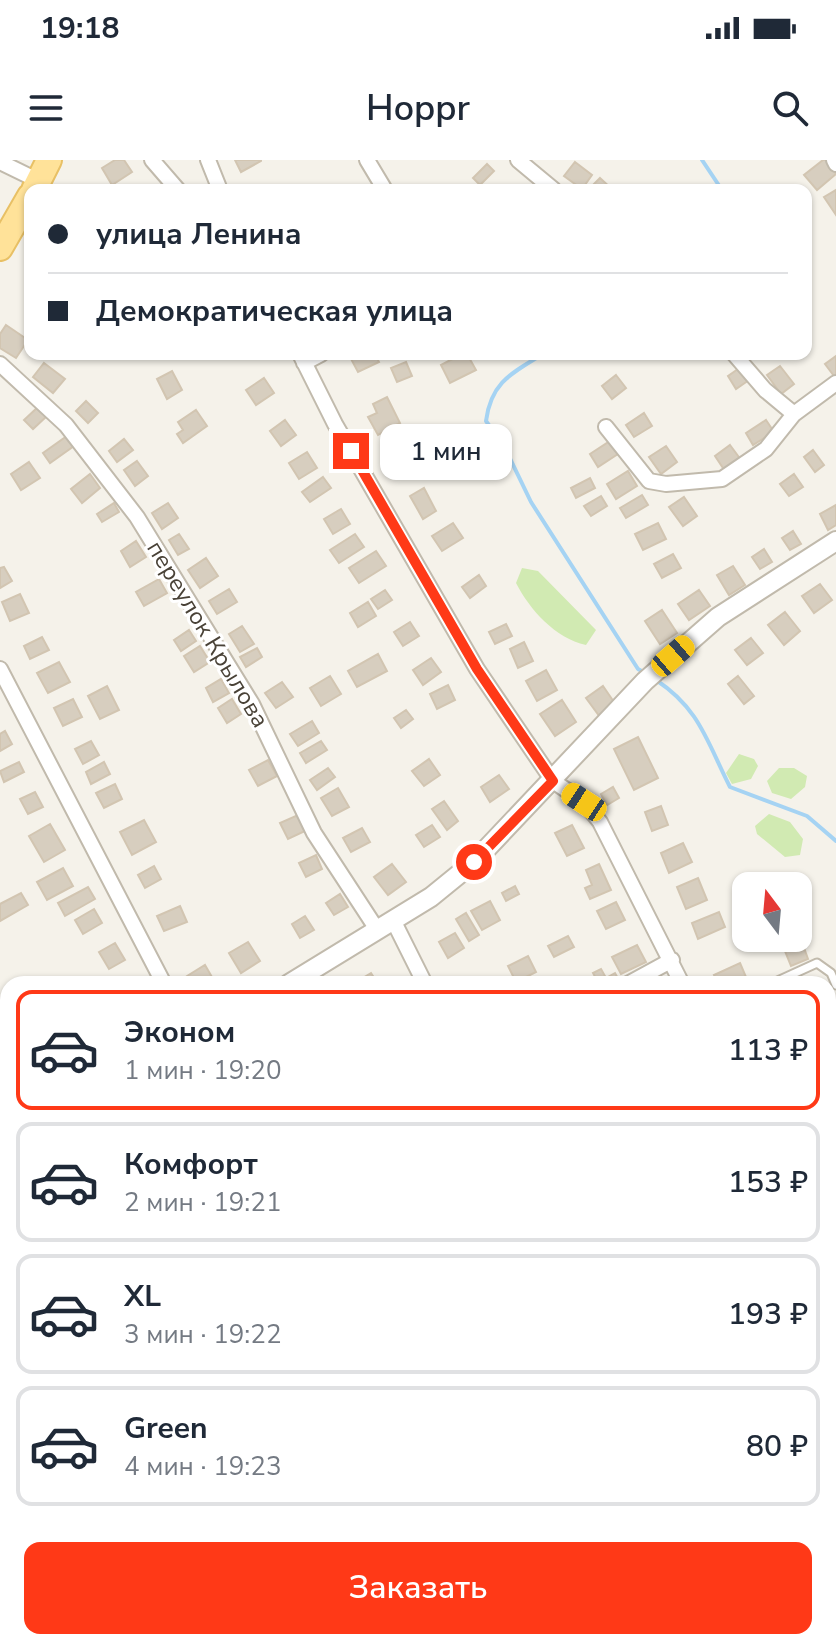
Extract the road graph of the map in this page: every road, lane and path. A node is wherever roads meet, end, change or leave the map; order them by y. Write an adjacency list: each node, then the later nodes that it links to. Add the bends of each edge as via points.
1 (152, 160): 7 (street)
2 (208, 160): 8 (street)
3 (367, 160): 9 (street)
4 (518, 160): 10 (street)
5 (0, 162): 6 (street)
6 (38, 182)
7 (173, 184)
8 (218, 184)
9 (381, 184)
10 (547, 184)
11 (24, 206): 12 (main road)
12 (0, 248)
13 (303, 360): 21 (street, via 477,669)
14 (739, 360): 17 (street)
15 (0, 364): 22 (street, переулок Крылова, via 66,425 137,517 252,704 314,833)
16 (836, 383): 17 (street)
17 (794, 414): 18 (street, via 775,440 745,465 722,479 701,482 649,481)
18 (606, 427)
19 (836, 541): 21 (street, via 718,617 651,676)
20 (0, 669): 24 (street)
21 (553, 781): 22 (street, via 474,862); 23 (street, via 584,802 600,822)
22 (386, 926): 25 (street); 26 (street, переулок Крылова)
23 (672, 960): 27 (street); 28 (street)
24 (160, 976)
25 (302, 976)
26 (420, 976)
27 (643, 976)
28 (679, 976)
29 (789, 976): 30 (lane, via 817,963)
30 (832, 976)

